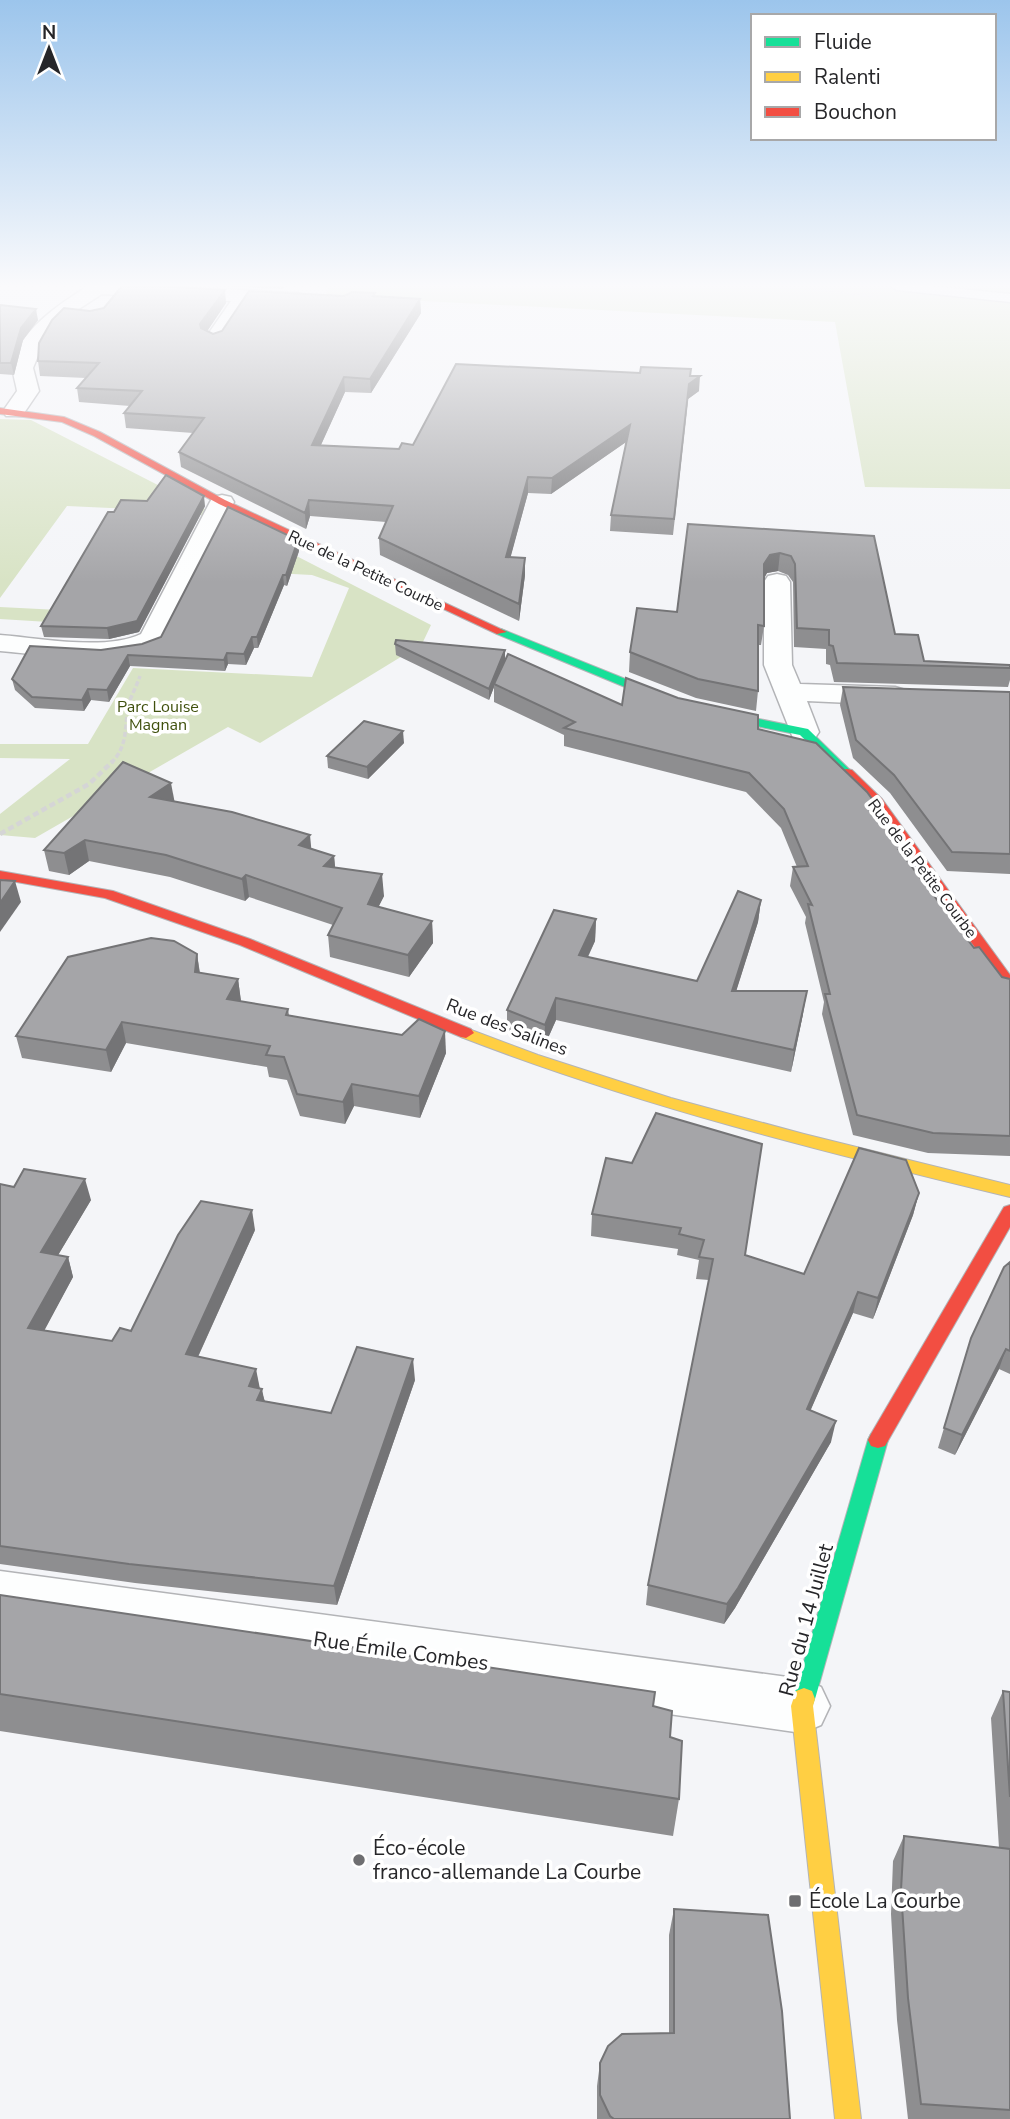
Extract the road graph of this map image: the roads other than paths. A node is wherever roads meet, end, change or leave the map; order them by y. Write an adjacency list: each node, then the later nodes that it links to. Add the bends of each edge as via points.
1 (26, 385): 2 (street, Rue de la Petite Courbe, via 27,391)
2 (7, 411): 3 (street, Rue de la Petite Courbe, via 64,420)
3 (222, 502): 5 (street, via 145,645 113,649); 8 (street, Rue de la Petite Courbe, via 504,634 687,708)
4 (776, 582): 6 (street, via 778,665)
5 (0, 643)
6 (789, 692): 7 (street); 8 (street)
7 (927, 696)
8 (804, 732): 10 (street, Rue de la Petite Courbe, via 877,802)
9 (0, 875): 11 (street, Rue des Salines, via 108,894 245,942 530,1059 730,1122)
10 (1010, 986)
11 (1010, 1191)
12 (1010, 1212): 14 (street, Rue du 14 Juillet, via 880,1434)
13 (0, 1595): 14 (street, Rue Émile Combes)
14 (802, 1706): 15 (street, Rue du 14 Juillet)
15 (848, 2119)

